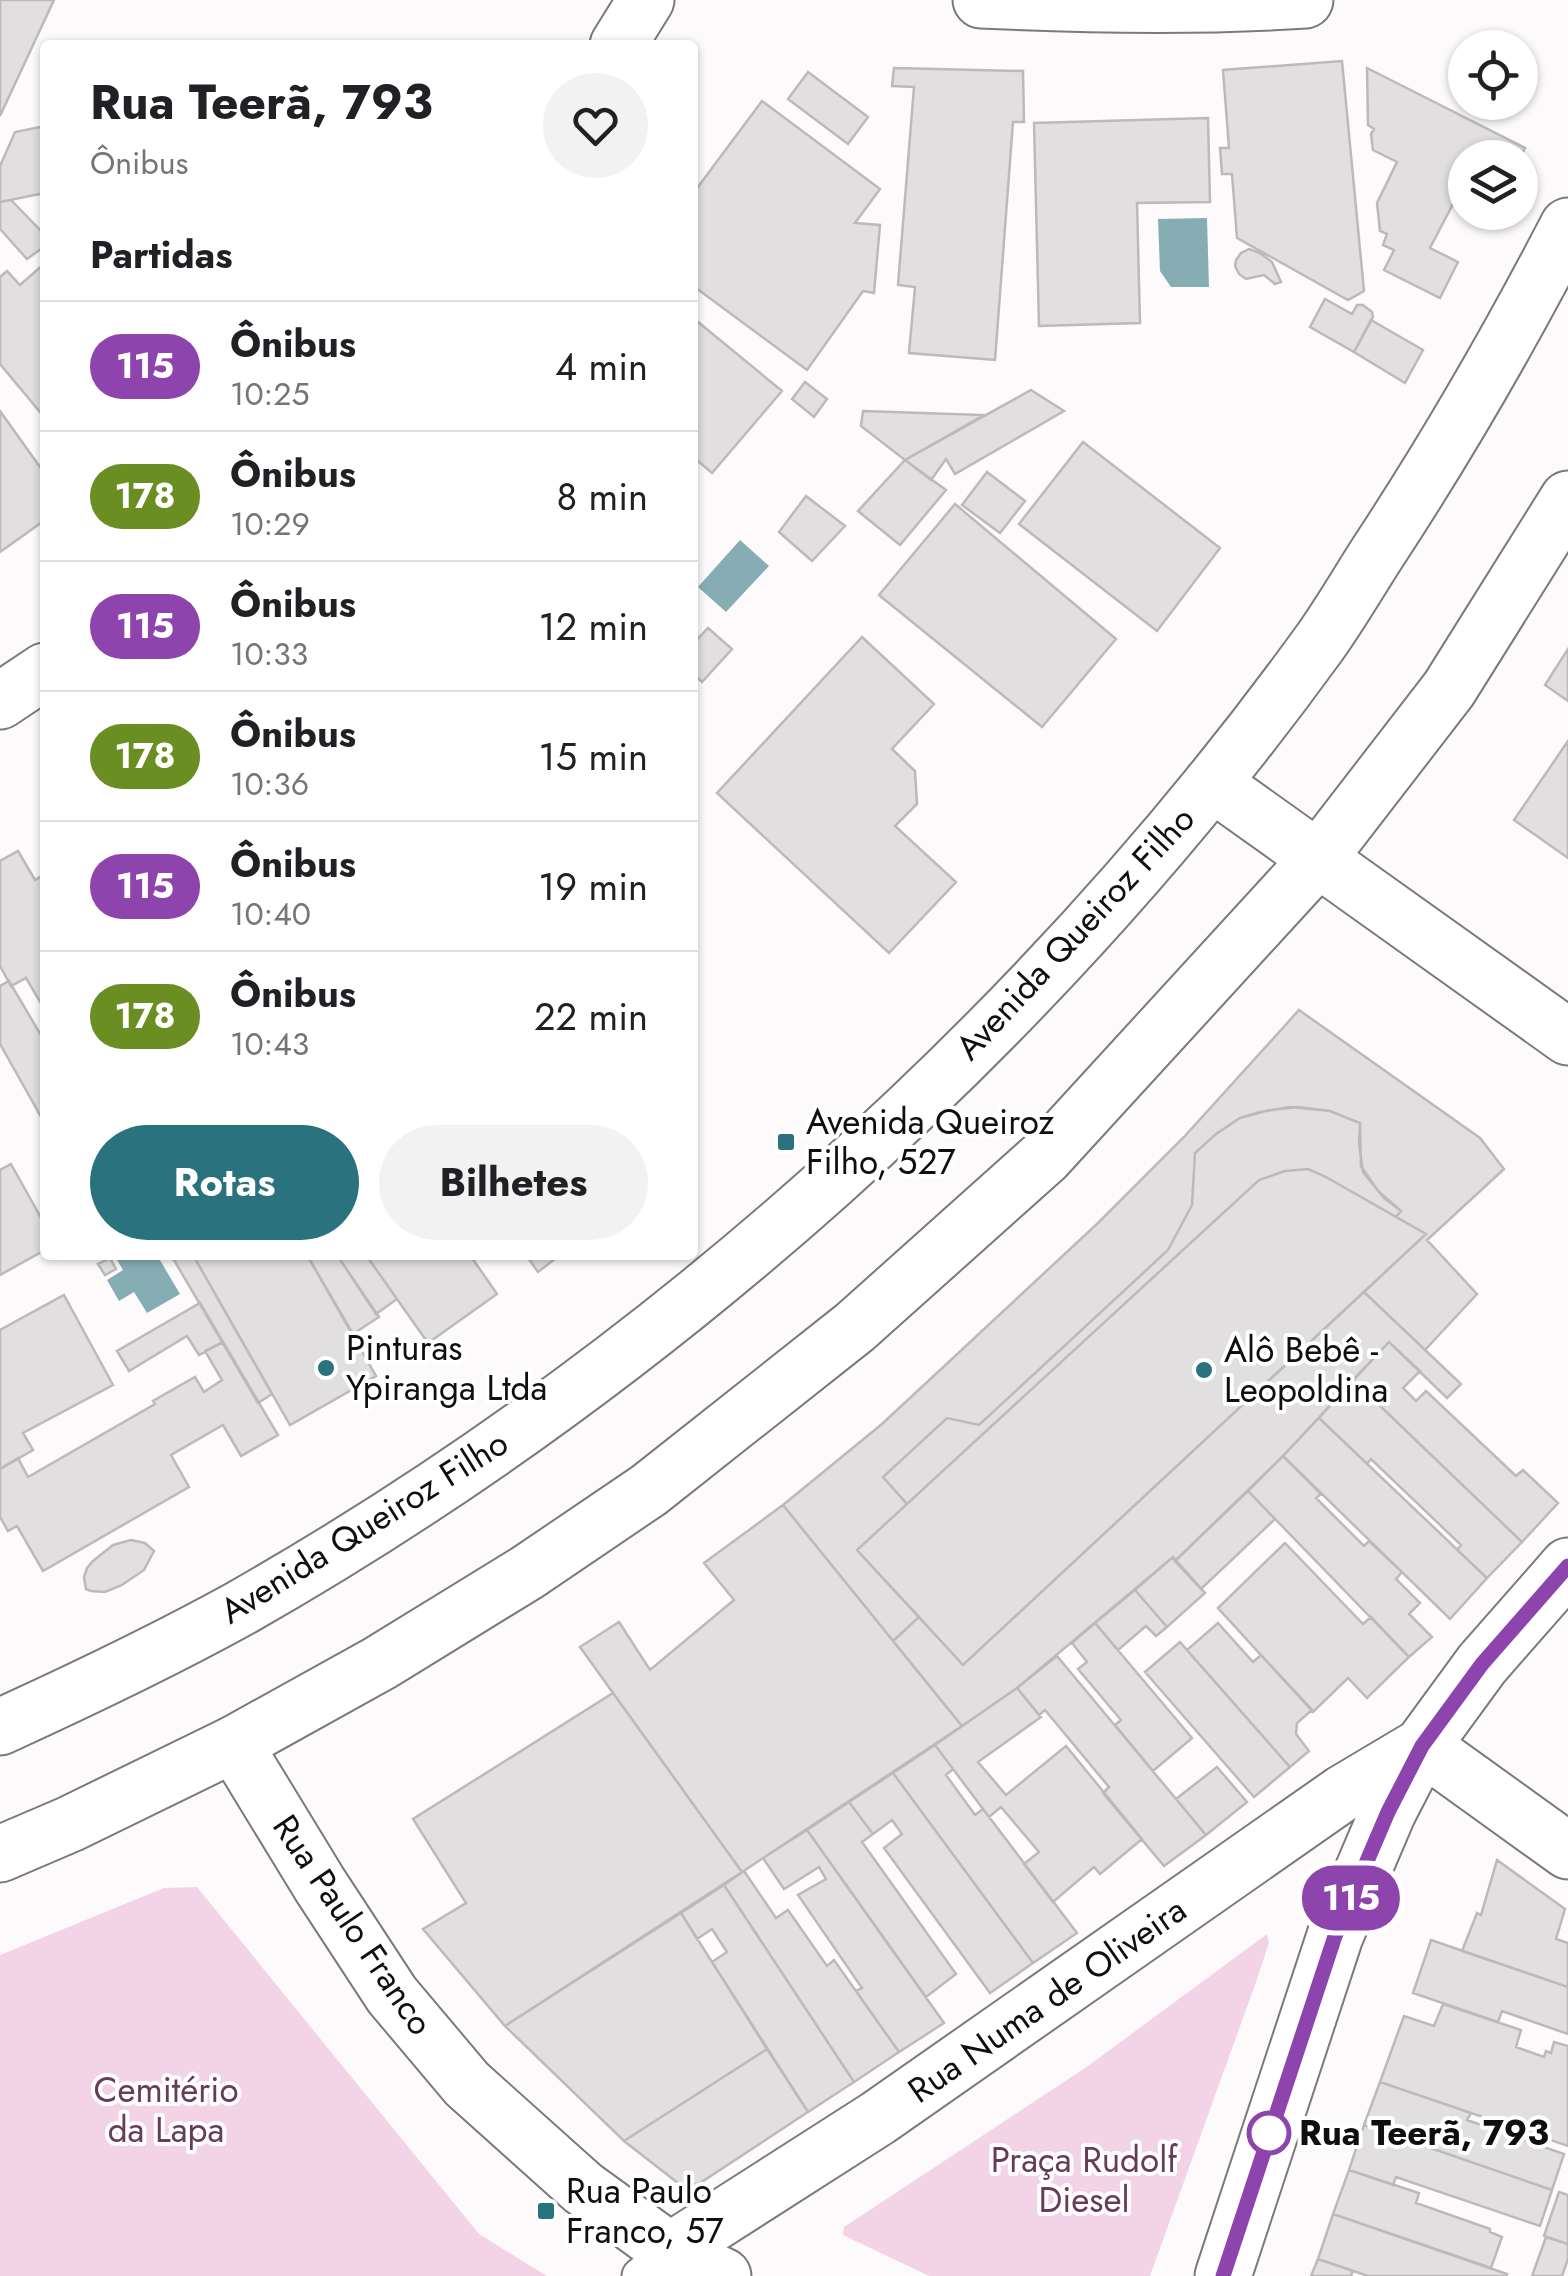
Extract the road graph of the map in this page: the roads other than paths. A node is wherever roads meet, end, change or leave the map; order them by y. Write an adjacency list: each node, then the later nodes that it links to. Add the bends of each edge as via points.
1 (646, 0): 4 (main road)
2 (981, 0): 3 (main road)
3 (1305, 0)
4 (621, 40)
5 (1568, 226): 9 (main road, Avenida Queiroz Filho, via 1412,500 1319,643)
6 (1568, 499): 10 (main road, via 1449,689)
7 (40, 674): 8 (main road)
8 (0, 700)
9 (1212, 783): 10 (main road); 13 (main road, Avenida Queiroz Filho, via 1049,968 878,1138 604,1370 418,1499 239,1608)
10 (1317, 860): 11 (main road); 14 (main road, via 1045,1157 855,1328 649,1490 528,1572)
11 (1568, 1036)
12 (1568, 1566): 15 (main road, via 1482,1664)
13 (0, 1727)
14 (234, 1744): 17 (main road); 18 (main road, Rua Paulo Franco, via 392,1995 466,2084)
15 (1422, 1746): 16 (main road); 18 (main road, Rua Numa de Oliveira, via 1343,1793 878,2118); 20 (main road, via 1335,1936)
16 (1568, 1852)
17 (0, 1854)
18 (655, 2263): 19 (main road, Rua Paulo Franco)
19 (722, 2276)
20 (1223, 2276)

